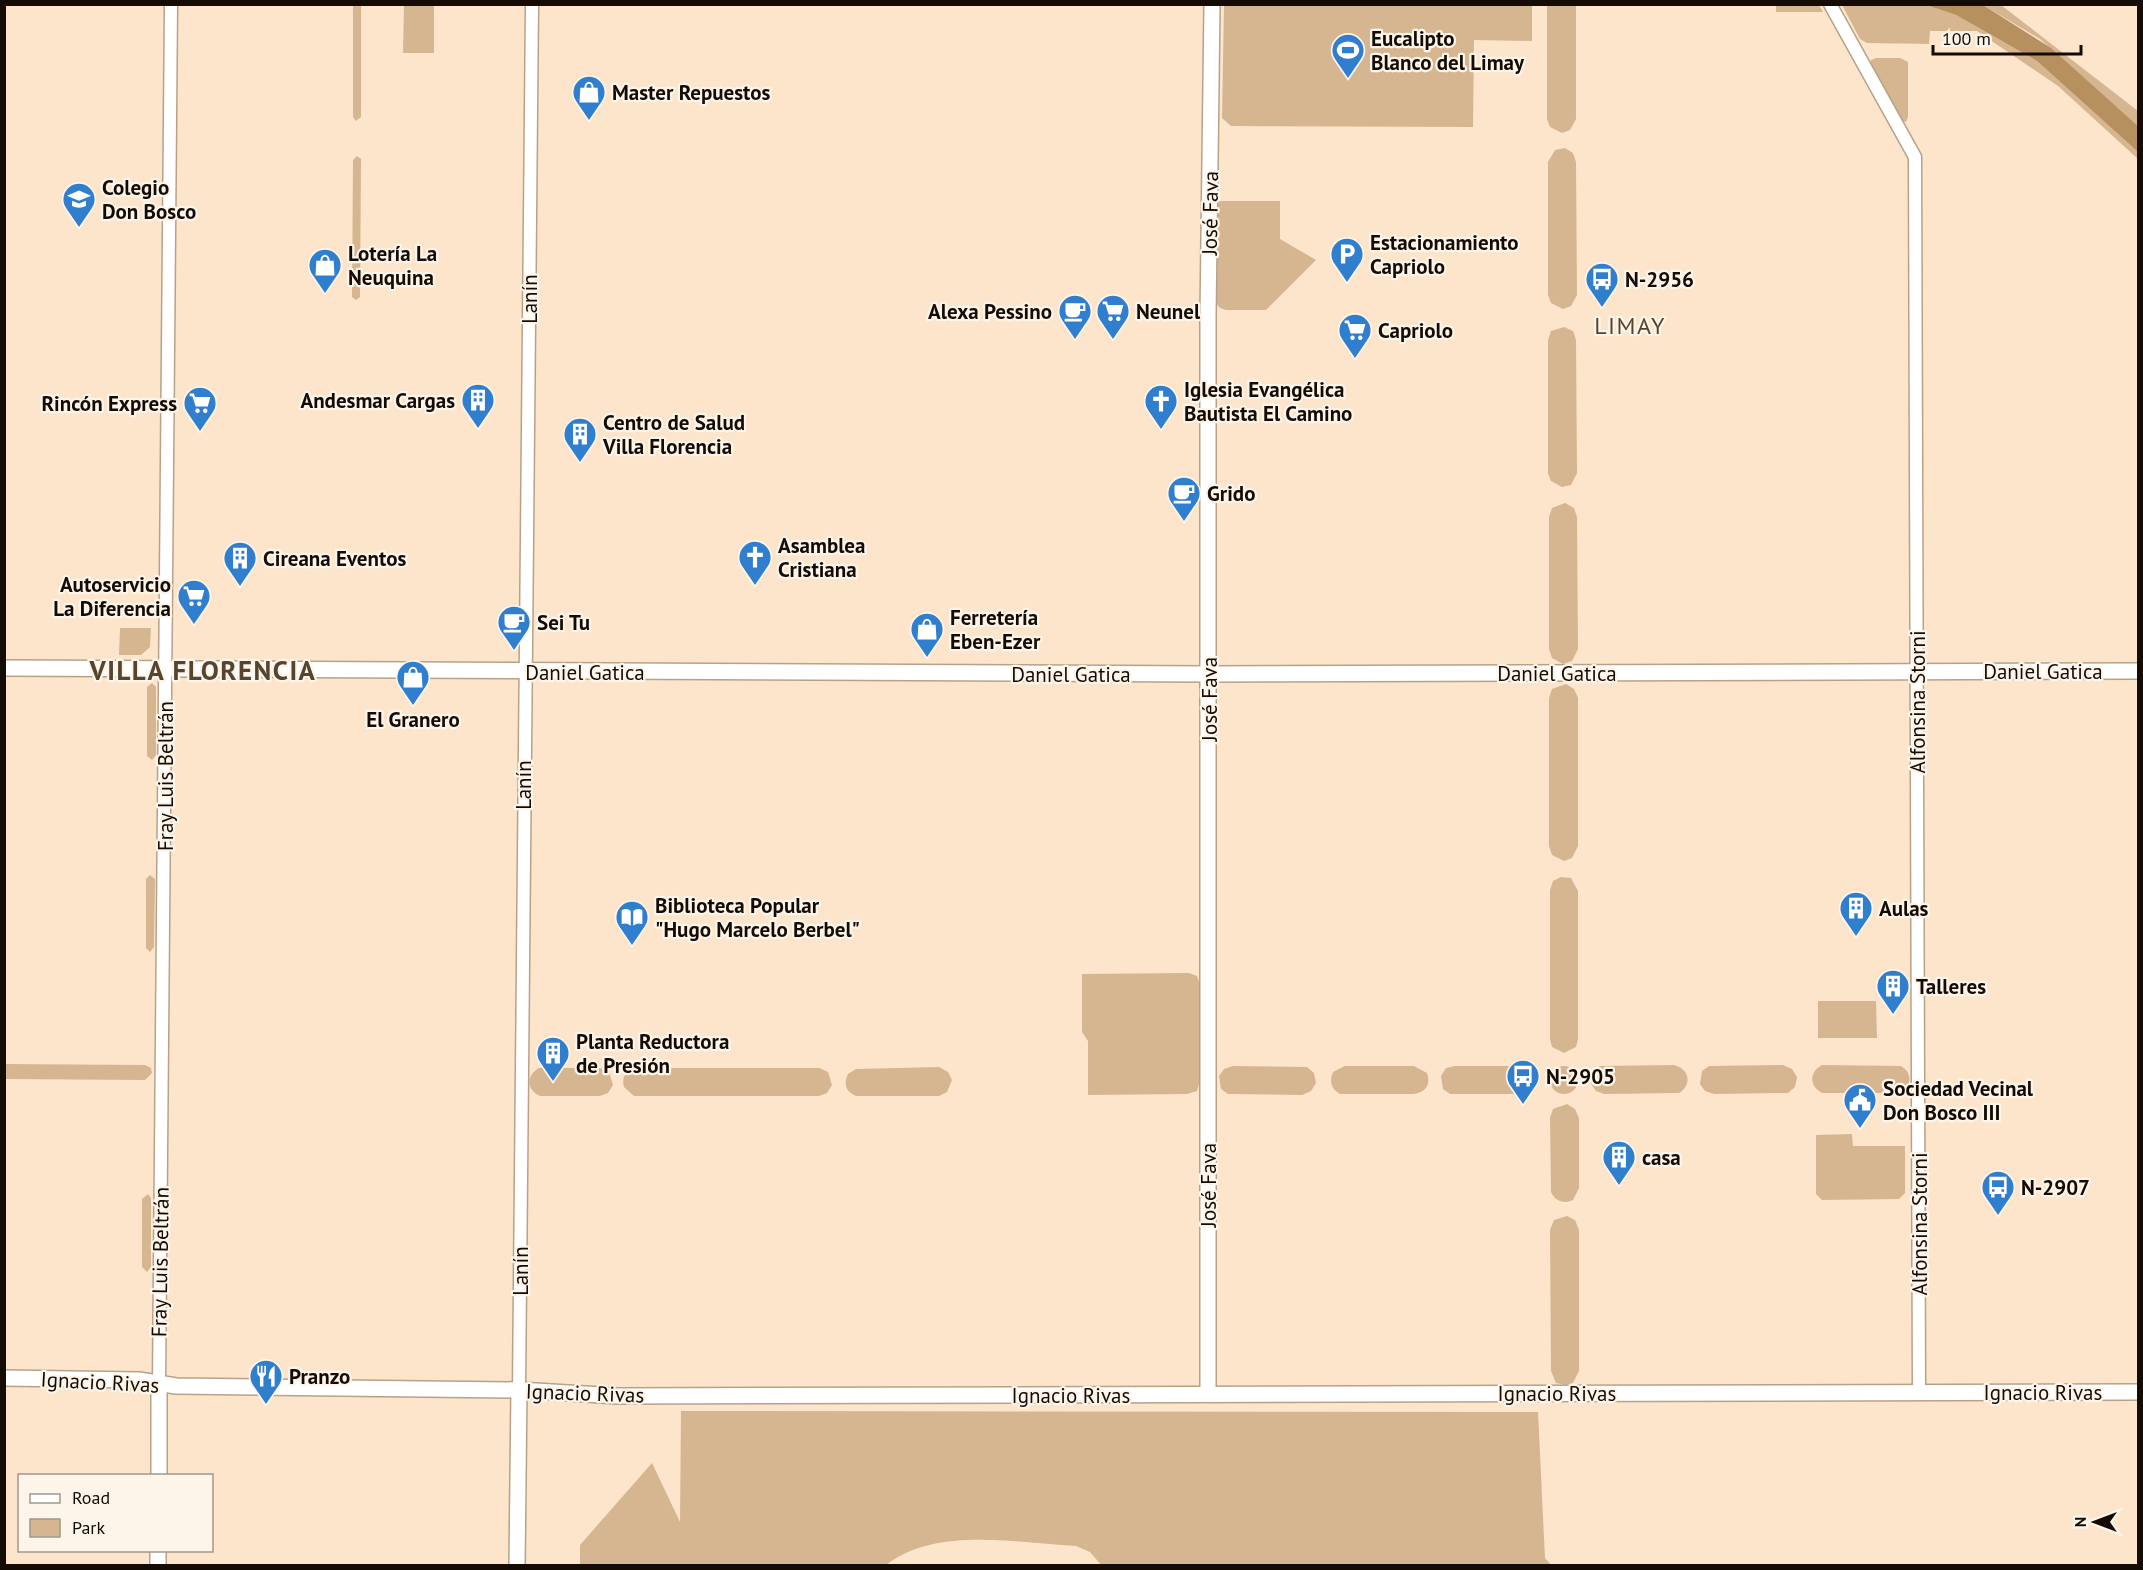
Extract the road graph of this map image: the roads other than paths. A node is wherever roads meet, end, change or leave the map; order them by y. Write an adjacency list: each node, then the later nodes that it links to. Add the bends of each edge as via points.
1 (171, 4): 8 (street, Fray Luis Beltrán)
2 (532, 4): 10 (street, Lanín)
3 (1212, 4): 12 (main road, José Fava)
4 (1830, 4): 6 (street, Alfonsina Storni)
5 (1838, 4): 6 (street, Alfonsina Storni)
6 (1846, 30): 11 (street, Alfonsina Storni, via 1915,157)
7 (4, 668): 8 (main road, Daniel Gatica)
8 (165, 669): 10 (main road, Daniel Gatica); 14 (street, Fray Luis Beltrán)
9 (2139, 671): 11 (main road, Daniel Gatica)
10 (526, 672): 12 (main road, Daniel Gatica); 15 (street, Lanín)
11 (1917, 672): 12 (main road, Daniel Gatica); 16 (street, Alfonsina Storni)
12 (1209, 674): 18 (main road, José Fava)
13 (4, 1378): 14 (main road, Ignacio Rivas)
14 (159, 1383): 15 (main road, Ignacio Rivas); 19 (main road, Fray Luis Beltrán)
15 (519, 1390): 18 (main road, Ignacio Rivas, via 618,1396); 20 (main road, Lanín)
16 (1919, 1392): 17 (main road, Ignacio Rivas); 18 (main road, Ignacio Rivas)
17 (2139, 1392)
18 (1208, 1394)
19 (159, 1474)
20 (517, 1566)

